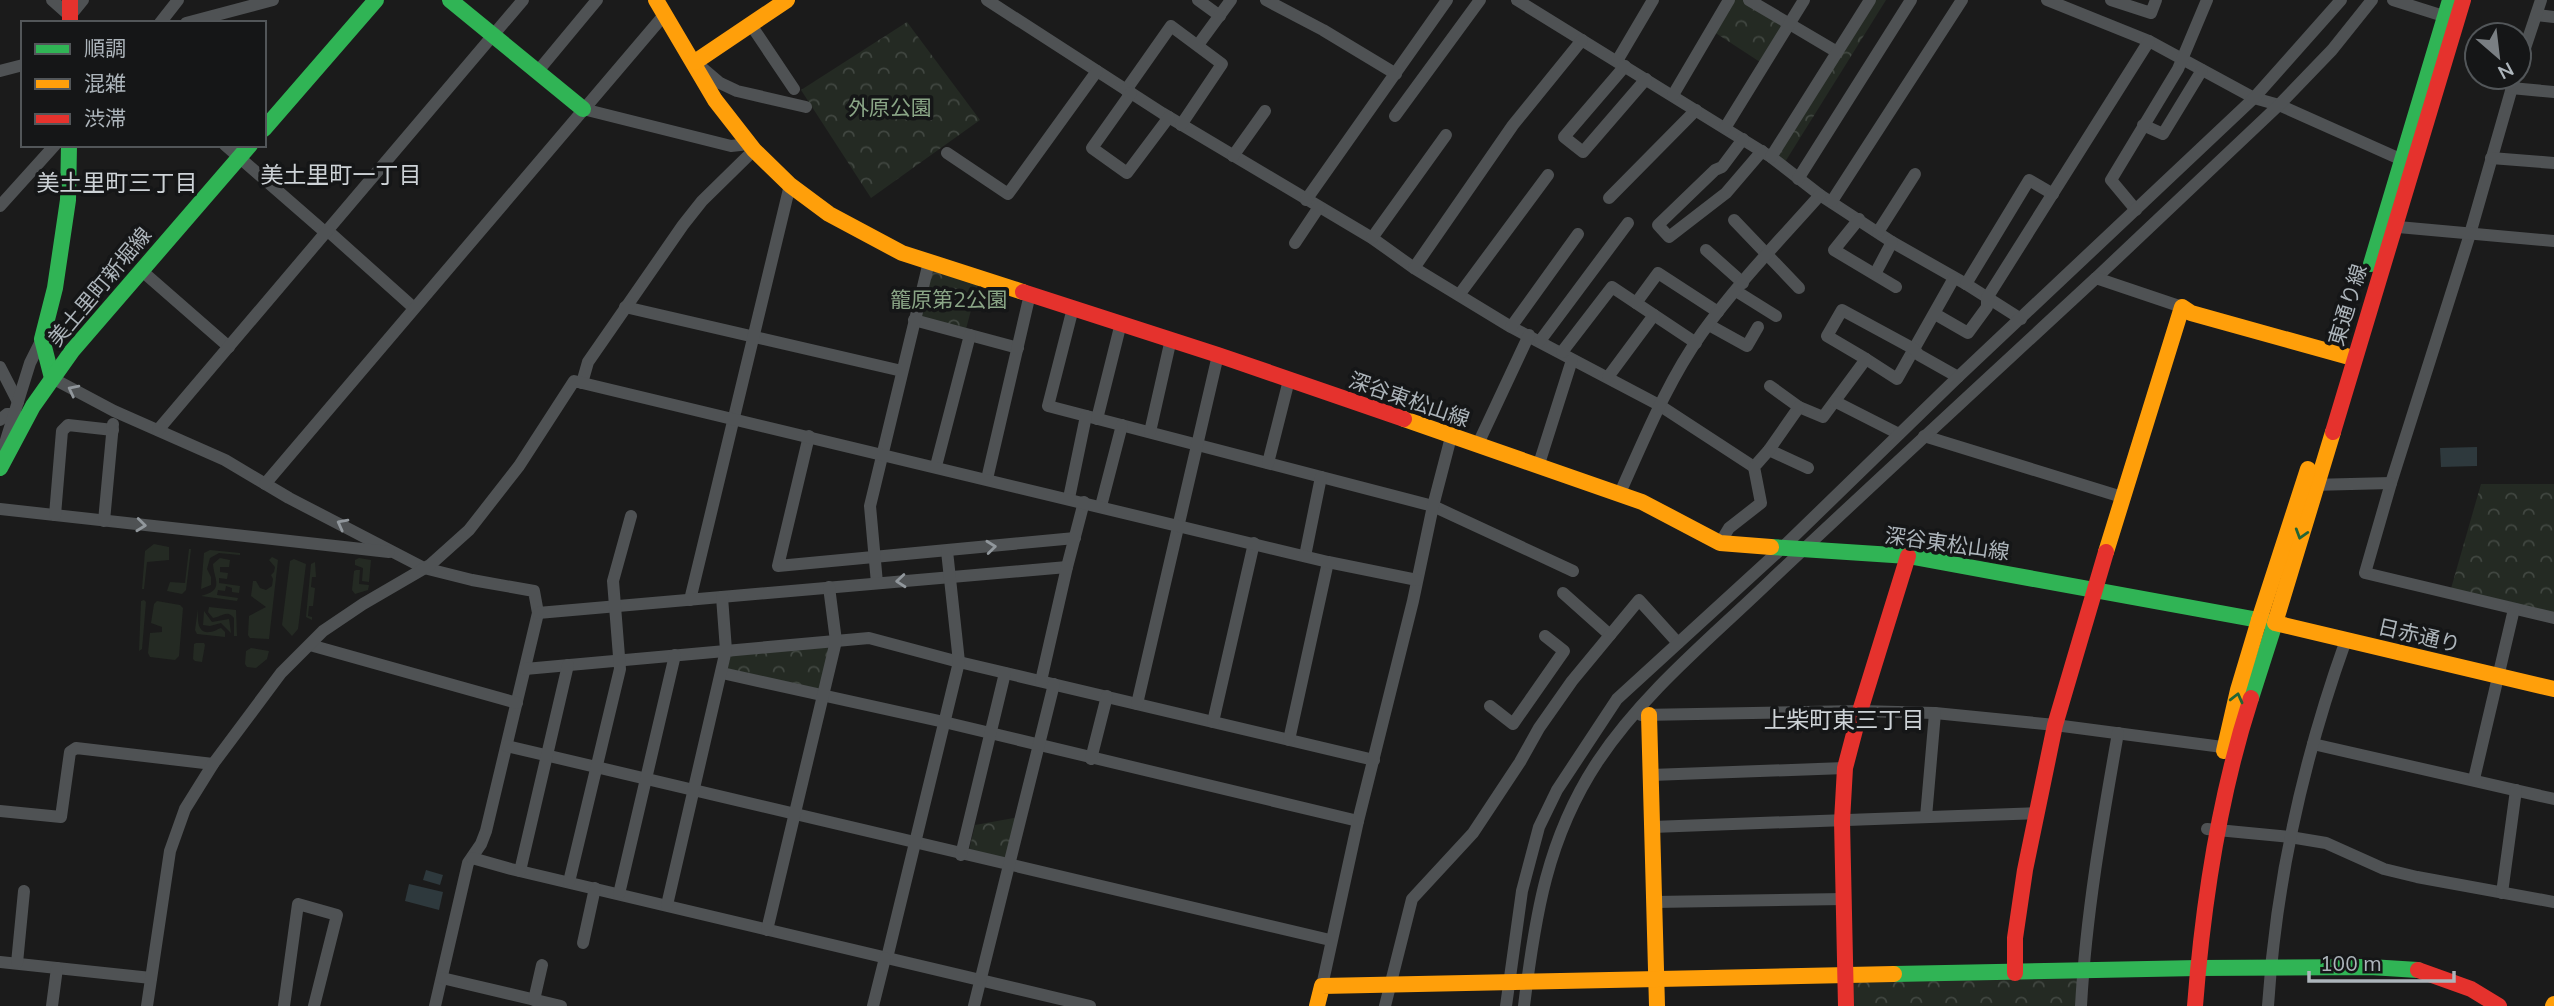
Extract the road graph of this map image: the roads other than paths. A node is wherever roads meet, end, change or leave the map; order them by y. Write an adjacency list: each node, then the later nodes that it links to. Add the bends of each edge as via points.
1 (52, 0): 35 (street)
2 (83, 0): 35 (street)
3 (178, 0): 40 (street)
4 (273, 0): 41 (street)
5 (376, 0): 78 (street)
6 (450, 0): 46 (street)
7 (523, 0): 46 (street)
8 (597, 0): 57 (street)
9 (787, 0): 43 (street)
10 (987, 0): 58 (street)
11 (1198, 0): 37 (street)
12 (1231, 0): 37 (street)
13 (1266, 0): 59 (street, via 1323,30)
14 (1447, 0): 59 (street)
15 (1480, 0): 66 (street)
16 (1517, 0): 47 (street)
17 (1653, 0): 53 (street)
18 (1729, 0): 67 (street)
19 (1749, 0): 44 (street)
20 (1804, 0): 44 (street)
21 (1870, 0): 50 (street)
22 (1911, 0): 94 (street)
23 (1962, 0): 98 (street)
24 (2047, 0): 42 (street)
25 (2108, 0): 26 (street, via 2151,13); 42 (street)
26 (2156, 0)
27 (2207, 0): 51 (street)
28 (2342, 0): 68 (street)
29 (2372, 0): 69 (street)
30 (2393, 0): 39 (street)
31 (2450, 0): 39 (street, 東通り線)
32 (2463, 0): 39 (street, 東通り線)
33 (2541, 0): 36 (street)
34 (660, 7): 52 (street, 深谷東松山線); 71 (street)
35 (70, 13)
36 (2537, 15): 38 (street); 45 (street)
37 (1220, 16): 49 (street)
38 (2554, 16)
39 (2451, 18): 90 (street, 東通り線)
40 (162, 21)
41 (194, 21)
42 (2097, 21): 48 (street)
43 (751, 24): 52 (street); 62 (street)
44 (1788, 24): 50 (street); 79 (street)
45 (2533, 26)
46 (493, 35): 57 (street); 107 (street)
47 (1582, 40): 53 (street); 118 (street, via 1513,125)
48 (2149, 41): 51 (street); 96 (street)
49 (1198, 45): 63 (street, via 1171,26); 76 (street, via 1222,64)
50 (1837, 52): 87 (street)
51 (2181, 60): 55 (street); 77 (street)
52 (695, 62): 70 (street, via 737,91); 84 (street, 深谷東松山線, via 715,100)
53 (1621, 63): 60 (street); 60 (street, via 1564,137 1583,152)
54 (21, 66): 56 (street)
55 (2202, 70): 68 (street); 77 (street, via 2162,134)
56 (0, 71)
57 (538, 71): 71 (street)
58 (1097, 71): 63 (street); 86 (street, via 1008,194)
59 (1393, 77): 66 (street); 99 (street)
60 (1646, 79): 67 (street)
61 (2533, 87): 65 (street)
62 (794, 89)
63 (1128, 91): 75 (street); 75 (street, via 1092,148 1127,173)
64 (2511, 91): 89 (street)
65 (2554, 92)
66 (1410, 95): 74 (street)
67 (1672, 95): 72 (street)
68 (2254, 98): 69 (street); 102 (street)
69 (2279, 106): 90 (street); 121 (street)
70 (806, 107)
71 (583, 109): 84 (street, via 731,146); 132 (street)
72 (1696, 110): 79 (street); 97 (street)
73 (1265, 111): 88 (street)
74 (1395, 116)
75 (1169, 117): 76 (street)
76 (1181, 125): 88 (street)
77 (2143, 125): 102 (street, via 2111,180)
78 (266, 127)
79 (1725, 128): 81 (street)
80 (1446, 135): 111 (street)
81 (1743, 139): 87 (street); 87 (street, via 1722,167 1658,225 1669,237 1726,193)
82 (53, 147): 100 (street)
83 (69, 147): 147 (street, via 68,200)
84 (752, 147): 95 (street, 深谷東松山線); 130 (street, via 696,209)
85 (245, 151): 107 (street); 119 (street, 美土里町新堀線)
86 (947, 153)
87 (1766, 154): 94 (street)
88 (1233, 156): 99 (street)
89 (2491, 158): 91 (street); 110 (street)
90 (2408, 162): 106 (street, 東通り線)
91 (2554, 163)
92 (1914, 174): 108 (street)
93 (1548, 176): 127 (street)
94 (1798, 179): 98 (street)
95 (790, 185): 117 (street, 深谷東松山線, via 855,230); 145 (street)
96 (2053, 194): 122 (street, via 2029,180); 128 (street)
97 (1609, 198)
98 (1826, 198): 103 (street); 116 (street)
99 (1306, 200): 101 (street)
100 (0, 206)
101 (1319, 207): 111 (street); 114 (street)
102 (2136, 210): 138 (street)
103 (1859, 219): 108 (street); 120 (street, via 1834,250)
104 (1734, 220): 116 (street)
105 (1628, 223): 146 (street)
106 (2388, 226): 110 (street); 155 (street, 東通り線)
107 (327, 232): 132 (street); 150 (street)
108 (1878, 232): 113 (street)
109 (1578, 234): 142 (street)
110 (2470, 234): 112 (street); 193 (street)
111 (1372, 238): 118 (street)
112 (2554, 241)
113 (1892, 242): 120 (street); 122 (street)
114 (1295, 243)
115 (1706, 250): 124 (street)
116 (1767, 256): 124 (street); 125 (street)
117 (929, 262): 126 (street, 深谷東松山線); 139 (street)
118 (1414, 268): 127 (street)
119 (142, 271): 150 (street); 161 (street, 美土里町新堀線)
120 (1875, 274): 123 (street)
121 (2096, 278): 131 (street); 179 (street)
122 (1960, 281): 128 (street); 135 (street)
123 (1896, 286)
124 (1740, 287): 134 (street); 137 (street)
125 (1799, 288)
126 (1030, 294): 133 (street, 深谷東松山線); 151 (street)
127 (1459, 295): 142 (street)
128 (1987, 298): 135 (street, via 1987,307 1968,333); 138 (street)
129 (1636, 303): 134 (street, via 1658,273); 136 (street); 154 (street, via 1612,287)
130 (625, 307): 145 (street); 163 (street, via 588,362)
131 (2182, 307): 155 (street); 197 (street)
132 (414, 308): 194 (street)
133 (1073, 308): 140 (street, 深谷東松山線); 170 (street, via 1048,406)
134 (1718, 312): 141 (street)
135 (1935, 314): 152 (street)
136 (1654, 315): 149 (street); 159 (street)
137 (1776, 316)
138 (2021, 319): 160 (street)
139 (914, 320): 144 (street); 158 (street)
140 (1121, 323): 148 (street, 深谷東松山線); 170 (street)
141 (1709, 324): 143 (street, via 1747,346); 149 (street)
142 (1511, 327): 146 (street)
143 (1758, 327)
144 (970, 335): 151 (street); 187 (street)
145 (752, 337): 158 (street); 171 (street)
146 (1534, 338): 154 (street); 182 (street)
147 (43, 339): 161 (street); 168 (street, via 30,363)
148 (1171, 340): 153 (street, 深谷東松山線); 176 (street)
149 (1696, 343): 166 (street)
150 (229, 347): 175 (street)
151 (1018, 348): 192 (street)
152 (1914, 349): 156 (street, via 1897,379); 156 (street, via 1842,310 1828,336); 160 (street)
153 (1218, 355): 162 (street, 深谷東松山線); 181 (street)
154 (1567, 356): 159 (street); 188 (street)
155 (2348, 356): 195 (street, 東通り線)
156 (1866, 359): 165 (street)
157 (0, 367): 168 (street)
158 (902, 371): 184 (street)
159 (1608, 377): 166 (street)
160 (1958, 377): 177 (street)
161 (52, 378): 169 (street, one-way to 161); 186 (street, 美土里町新堀線)
162 (1289, 380): 180 (street, 深谷東松山線); 185 (street)
163 (582, 383): 171 (street); 219 (street, via 574,381 469,530)
164 (1770, 386): 167 (street)
165 (1836, 402): 167 (street, via 1823,417); 177 (street)
166 (1659, 405): 189 (street); 196 (street)
167 (1799, 407): 183 (street)
168 (17, 408): 172 (street); 186 (street)
169 (114, 411): 174 (street); 175 (street)
170 (1092, 417): 173 (street); 198 (street)
171 (734, 418): 178 (street); 228 (street)
172 (0, 420)
173 (1122, 425): 176 (street); 200 (street)
174 (113, 430): 203 (street, via 68,425 62,431); 205 (street)
175 (158, 430): 194 (street, via 213,453)
176 (1150, 432): 181 (street)
177 (1899, 434): 211 (street)
178 (809, 436): 184 (street); 216 (street, via 778,566)
179 (1924, 436): 197 (street); 212 (street)
180 (1451, 438): 182 (street, 深谷東松山線); 201 (street)
181 (1197, 445): 185 (street); 206 (street)
182 (1477, 446): 188 (street, 深谷東松山線)
183 (1769, 450): 189 (street); 190 (street)
184 (883, 454): 187 (street); 216 (street, via 870,506)
185 (1268, 463): 191 (street)
186 (2, 464)
187 (936, 466): 192 (street)
188 (1538, 467): 196 (street, 深谷東松山線)
189 (1754, 467): 209 (street, via 1761,503 1729,528)
190 (1808, 468)
191 (1321, 477): 201 (street); 214 (street)
192 (987, 479): 198 (street)
193 (2391, 483): 195 (street); 230 (street, via 2365,573)
194 (265, 484): 210 (street, one-way to 194)
195 (2309, 485): 233 (street, 東通り線)
196 (1619, 495): 209 (street, 深谷東松山線, via 1642,502)
197 (2122, 497): 225 (street)
198 (1069, 498): 199 (street)
199 (1084, 502): 200 (street); 207 (street)
200 (1101, 506): 206 (street)
201 (1433, 506): 220 (street); 222 (street)
202 (0, 509): 203 (street)
203 (55, 515): 205 (street)
204 (631, 516): 229 (street, via 613,581)
205 (104, 521): 210 (street, one-way to 210)
206 (1178, 524): 208 (street); 254 (street)
207 (1074, 538): 213 (street, one-way to 207); 218 (street)
208 (1254, 543): 214 (street); 259 (street)
209 (1720, 543): 211 (street, 深谷東松山線)
210 (374, 547): 219 (street)
211 (1781, 549): 212 (street, 深谷東松山線); 238 (street)
212 (1803, 550): 215 (street, 深谷東松山線); 258 (street, via 1669,678)
213 (947, 551): 216 (street); 221 (street)
214 (1306, 556): 217 (street)
215 (1908, 556): 225 (street, 深谷東松山線); 256 (street)
216 (875, 558): 223 (street)
217 (1328, 562): 222 (street); 266 (street)
218 (1067, 567): 221 (street); 249 (street)
219 (424, 568): 231 (street, via 534,591); 239 (street, via 323,631)
220 (1573, 571)
221 (950, 577): 223 (street, one-way to 223); 243 (street)
222 (1417, 580): 273 (street)
223 (877, 583): 224 (street)
224 (829, 587): 227 (street); 237 (street)
225 (2095, 589): 233 (street, 深谷東松山線); 262 (street)
226 (1563, 593): 234 (street)
227 (722, 597): 228 (street); 240 (street)
228 (690, 600): 229 (street)
229 (616, 606): 231 (street); 242 (street)
230 (2514, 609): 232 (street); 248 (street)
231 (538, 613): 245 (street)
232 (2554, 618)
233 (2267, 622): 236 (street, 日赤通り); 270 (street)
234 (1610, 635): 238 (street, via 1639,600); 265 (street)
235 (1545, 636): 261 (street, via 1564,651)
236 (2346, 640): 248 (street, 日赤通り); 267 (street)
237 (836, 641): 240 (street); 243 (street, via 880,640); 251 (street)
238 (1678, 643): 324 (street, via 1617,699 1557,790 1539,827 1522,891)
239 (310, 645): 253 (street); 274 (street, via 281,673)
240 (726, 650): 241 (street); 246 (street)
241 (675, 655): 242 (street); 279 (street)
242 (621, 661): 244 (street); 275 (street)
243 (959, 662): 247 (street); 260 (street)
244 (568, 665): 245 (street); 271 (street)
245 (525, 669): 253 (street)
246 (722, 673): 251 (street); 281 (street)
247 (1005, 673): 249 (street); 264 (street)
248 (2499, 676): 250 (street, 日赤通り); 278 (street)
249 (1048, 682): 252 (street); 269 (street)
250 (2554, 689)
251 (822, 695): 260 (street); 285 (street)
252 (1107, 696): 254 (street); 272 (street)
253 (517, 703): 268 (street)
254 (1137, 704): 259 (street)
255 (1490, 706): 261 (street)
256 (1860, 711): 257 (street); 258 (street); 276 (street)
257 (1935, 713): 262 (street); 286 (street)
258 (1642, 715): 277 (street); 323 (street, via 1598,761 1568,817 1549,862)
259 (1213, 722): 266 (street)
260 (944, 723): 264 (street); 292 (street)
261 (1513, 724): 265 (street)
262 (2055, 725): 263 (street); 284 (street)
263 (2118, 733): 270 (street); 316 (street)
264 (991, 734): 269 (street); 293 (street)
265 (1534, 737): 325 (street, via 1473,833 1412,899)
266 (1289, 740): 273 (street)
267 (2313, 744): 278 (street); 291 (street)
268 (507, 746): 271 (street); 294 (street, via 486,831)
269 (1040, 747): 272 (street); 295 (street)
270 (2230, 748): 290 (street)
271 (547, 756): 275 (street); 296 (street)
272 (1091, 759): 287 (street)
273 (1374, 760): 287 (street)
274 (213, 764): 283 (street, via 76,748 70,752 61,817); 319 (street, via 185,809 170,851)
275 (594, 768): 279 (street); 297 (street)
276 (1845, 768): 277 (street); 288 (street)
277 (1651, 775): 289 (street)
278 (2474, 779): 280 (street)
279 (646, 780): 281 (street); 301 (street)
280 (2516, 790): 282 (street); 300 (street)
281 (694, 791): 285 (street); 305 (street)
282 (2554, 799)
283 (0, 811)
284 (2038, 813): 286 (street); 317 (street, via 2019,907)
285 (795, 815): 292 (street); 306 (street)
286 (1926, 817): 288 (street)
287 (1358, 821): 307 (street)
288 (1842, 821): 289 (street); 302 (street)
289 (1652, 827): 303 (street)
290 (2212, 829): 291 (street); 314 (street)
291 (2290, 837): 300 (street, via 2326,843 2384,869); 315 (street)
292 (915, 844): 293 (street); 309 (street)
293 (961, 855): 295 (street)
294 (472, 858): 296 (street); 320 (street)
295 (1010, 866): 307 (street); 321 (street)
296 (520, 871): 297 (street)
297 (569, 882): 298 (street)
298 (595, 888): 301 (street); 308 (street)
299 (24, 891): 311 (street)
300 (2502, 893): 304 (street)
301 (618, 894): 305 (street)
302 (1844, 899): 303 (street); 318 (street)
303 (1654, 902): 322 (street)
304 (2554, 902)
305 (667, 905): 306 (street)
306 (767, 930): 309 (street)
307 (1331, 940): 326 (street)
308 (583, 943)
309 (886, 958): 321 (street); 334 (street)
310 (0, 962): 311 (street)
311 (17, 963): 313 (street)
312 (542, 965): 327 (street)
313 (57, 968): 319 (street); 328 (street)
314 (2192, 968): 315 (street); 316 (street); 344 (street); 345 (street)
315 (2270, 968): 346 (street); 347 (street, via 2411,968 2455,981)
316 (2083, 971): 317 (street); 343 (street)
317 (2015, 973): 318 (street)
318 (1846, 977): 322 (street); 342 (street)
319 (151, 978): 329 (street)
320 (442, 978): 327 (street); 332 (street)
321 (981, 979): 335 (street); 336 (street)
322 (1656, 979): 323 (street); 341 (street)
323 (1527, 982): 324 (street); 340 (street)
324 (1508, 983): 325 (street); 339 (street)
325 (1391, 985): 326 (street); 338 (street)
326 (1322, 986): 337 (street)
327 (534, 1000): 333 (street)
328 (52, 1006)
329 (147, 1006)
330 (284, 1006): 331 (street, via 298,904 337,915)
331 (314, 1006)
332 (435, 1006)
333 (561, 1006)
334 (873, 1006)
335 (974, 1006)
336 (1090, 1006)
337 (1317, 1006)
338 (1385, 1006)
339 (1506, 1006)
340 (1524, 1006)
341 (1657, 1006)
342 (1846, 1006)
343 (2081, 1006)
344 (2183, 1006)
345 (2195, 1006)
346 (2268, 1006)
347 (2499, 1006)

